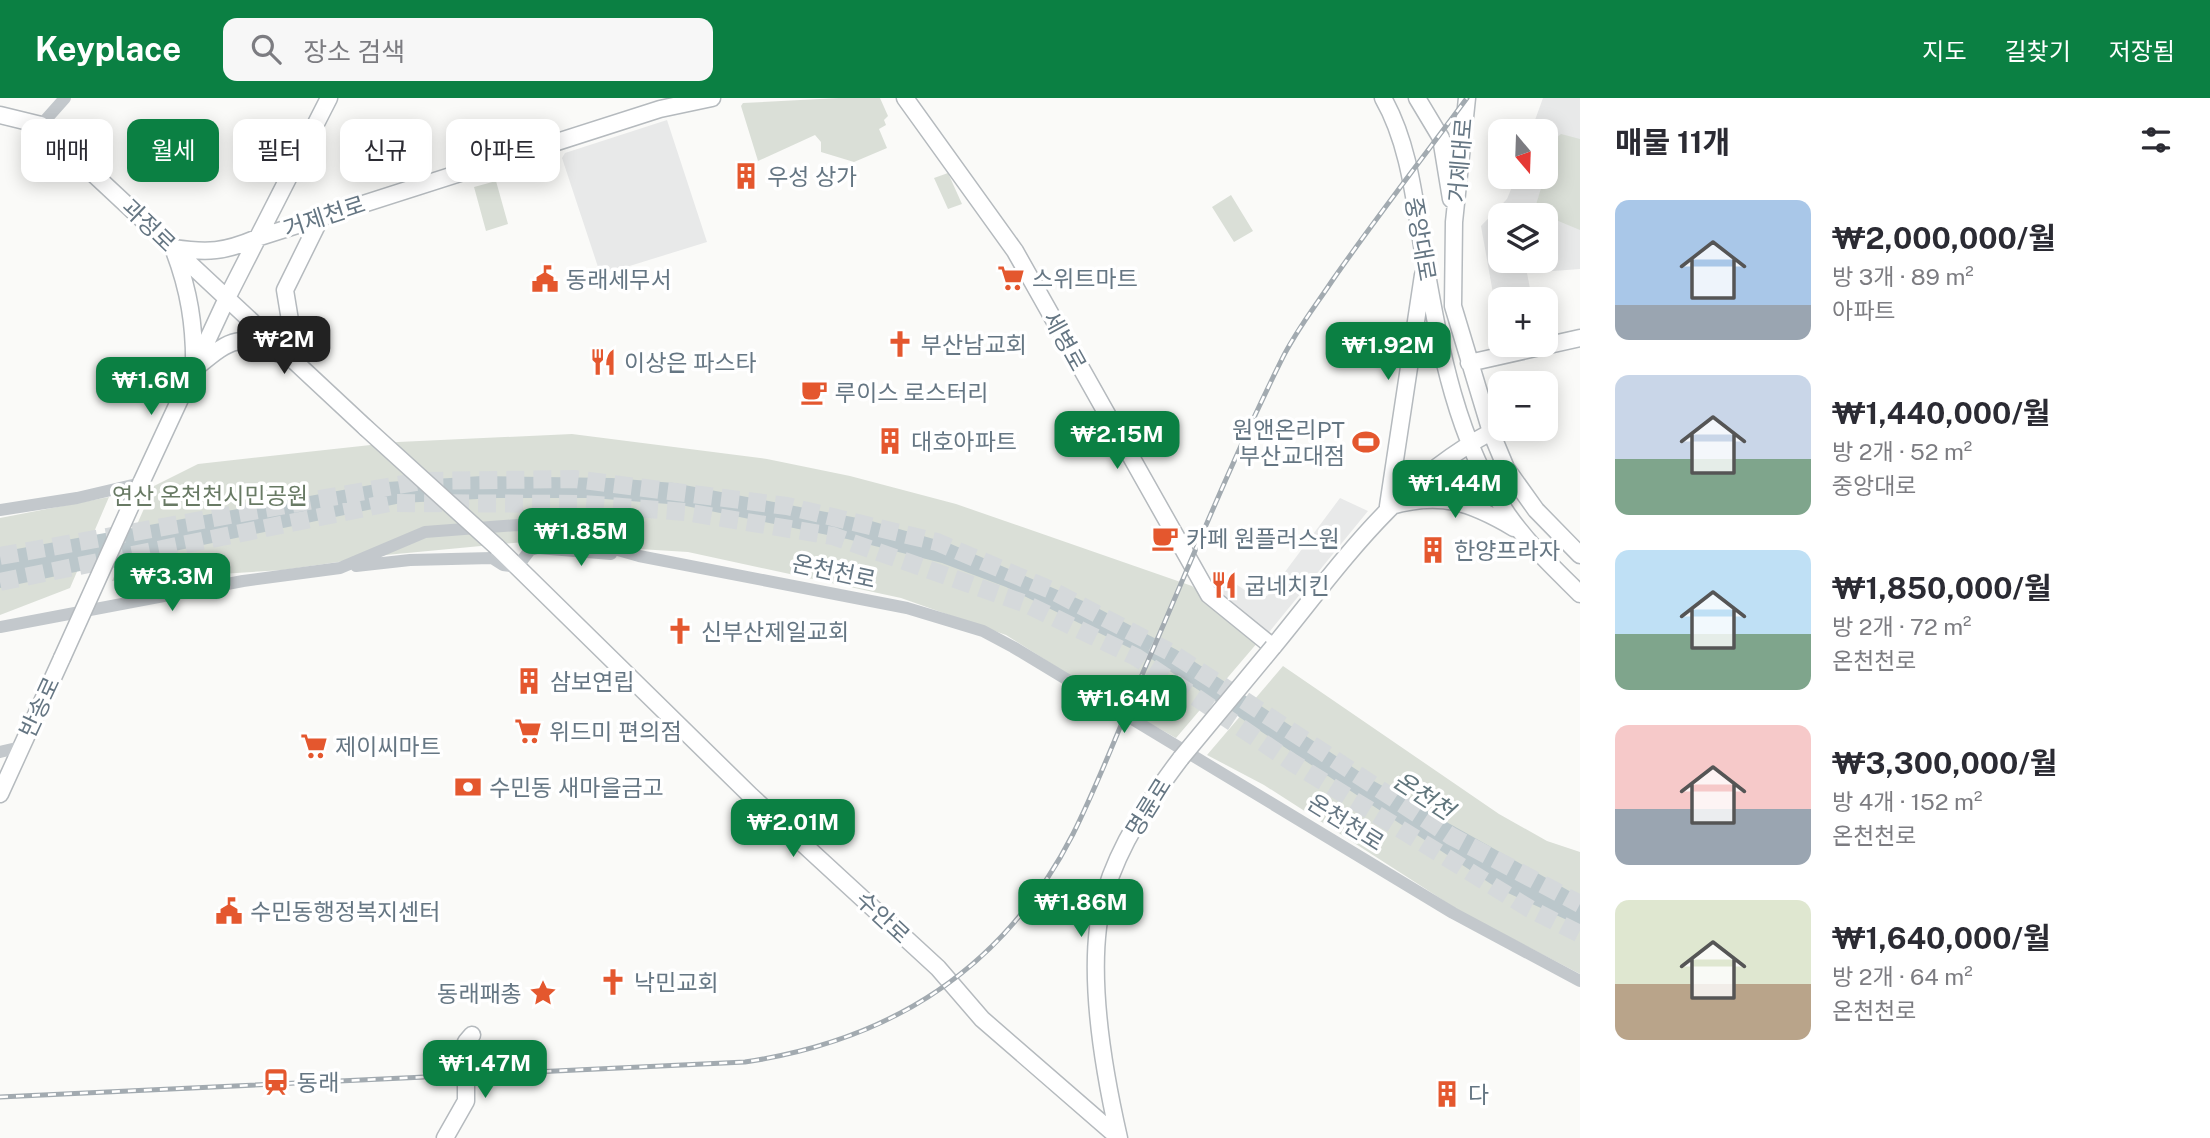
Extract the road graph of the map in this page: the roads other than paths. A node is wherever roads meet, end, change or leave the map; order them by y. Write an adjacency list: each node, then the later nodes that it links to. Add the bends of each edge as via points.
1 (65, 98): 9 (street)
2 (329, 98): 14 (main road)
3 (712, 98): 12 (main road, 거제천로, via 660,109)
4 (905, 98): 37 (main road, 세병로, via 1015,251 1209,595)
5 (1417, 98): 13 (main road, 거제대로, via 1441,138)
6 (1467, 98): 13 (main road, 거제대로)
7 (1391, 103): 16 (main road, 중앙대로, via 1412,186)
8 (0, 114): 10 (main road, 과정로)
9 (46, 119)
10 (21, 120)
11 (102, 182): 15 (main road, 과정로)
12 (321, 217): 14 (main road, 거제천로); 20 (main road, via 285,290)
13 (1454, 222): 18 (main road, 거제대로)
14 (257, 238): 15 (main road, 거제천로, via 230,250 206,253); 17 (main road)
15 (173, 248): 17 (main road, 과정로); 22 (main road, via 195,332)
16 (1424, 262): 26 (main road, 중앙대로, via 1444,359); 28 (main road)
17 (227, 298): 20 (main road, 과정로); 22 (main road)
18 (1453, 306): 21 (main road, 중앙대로)
19 (1580, 338): 21 (main road)
20 (296, 363): 22 (main road, via 242,339 223,345); 33 (main road, 수안로, bridge)
21 (1469, 363): 23 (main road, 중앙대로)
22 (194, 370): 27 (main road)
23 (1488, 423)
24 (1488, 434): 26 (main road, 명륜로)
25 (1495, 441): 31 (main road, 중앙대로, via 1519,489)
26 (1470, 444): 28 (main road, 명륜로, via 1423,475); 30 (main road, 중앙대로, via 1495,496)
27 (141, 483): 29 (street); 38 (main road, 반송로, bridge)
28 (1388, 506): 30 (main road, via 1418,498 1442,498 1484,511); 37 (main road, 명륜로)
29 (0, 510)
30 (1522, 533): 35 (main road, 중앙대로)
31 (1580, 555)
32 (639, 556): 33 (street, via 538,548 530,550); 34 (street, 온천천로, via 518,525 425,532); 41 (street, 온천천로, via 894,606 983,632 1453,913)
33 (517, 567): 34 (street, via 492,558); 44 (main road, 수안로, via 751,796 938,968 982,1020)
34 (340, 568): 36 (street, 온천천로, via 243,581)
35 (1580, 594)
36 (0, 627)
37 (1273, 647): 44 (main road, 명륜로, bridge, via 1181,758 1135,824 1101,913 1099,1027)
38 (21, 747): 39 (street); 40 (main road, 반송로)
39 (0, 752)
40 (0, 794)
41 (1580, 981)
42 (472, 1035): 43 (main road, via 466,1042 466,1101)
43 (444, 1138)
44 (1119, 1138)

